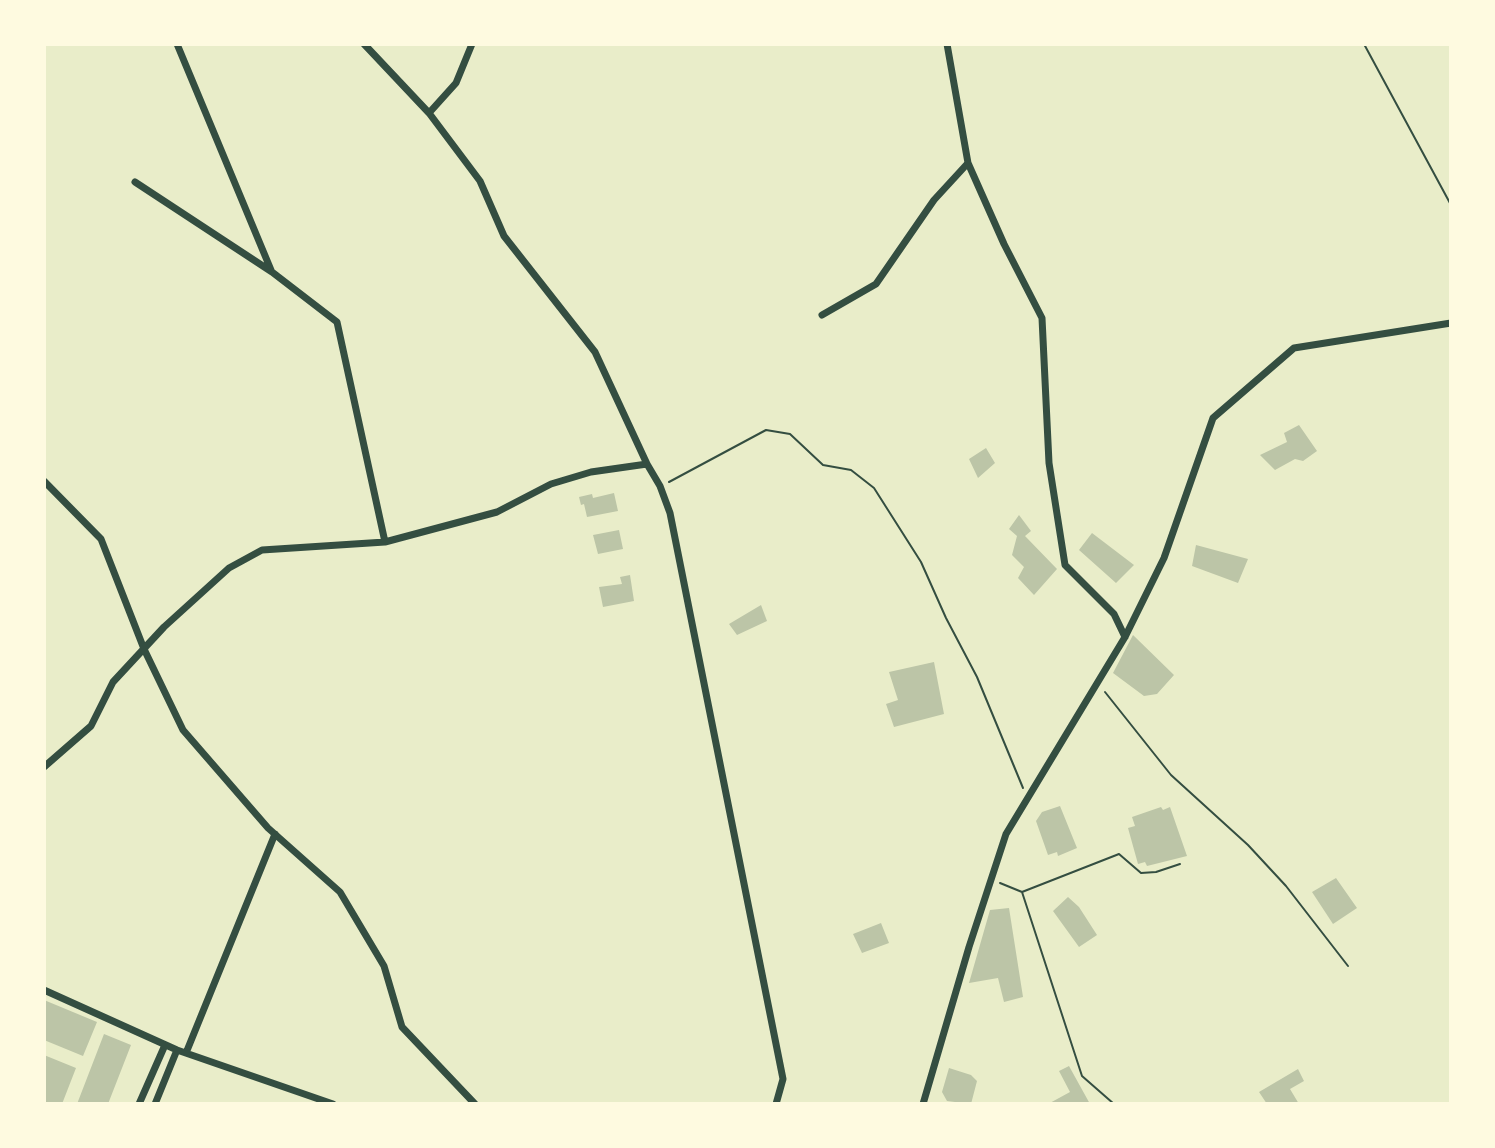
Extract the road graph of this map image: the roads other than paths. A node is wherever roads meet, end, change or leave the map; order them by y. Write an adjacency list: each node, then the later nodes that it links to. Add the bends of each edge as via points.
1 (177, 44): 8 (street)
2 (364, 44): 5 (street)
3 (472, 44): 5 (street, via 456,83)
4 (947, 44): 6 (street)
5 (429, 113): 11 (street, via 480,181 504,236 595,352)
6 (968, 163): 9 (street, via 934,200 876,284); 14 (street, via 1042,318 1049,463 1065,565 1114,614)
7 (135, 182): 8 (street)
8 (272, 272): 13 (street, via 337,322)
9 (822, 315)
10 (1451, 323): 14 (street, via 1294,348 1213,418 1164,558)
11 (647, 464): 13 (street, via 591,472 551,484 497,512); 26 (street, via 673,528 783,1079)
12 (44, 481): 15 (street, via 101,539)
13 (385, 542): 15 (street, via 262,550 229,568)
14 (1125, 637): 27 (street, via 1006,834)
15 (144, 649): 16 (street, via 113,682 91,726); 17 (street, via 183,730)
16 (44, 767)
17 (275, 834): 21 (street); 25 (street, via 340,892 384,966 402,1027)
18 (44, 990): 19 (street)
19 (165, 1045): 20 (street); 22 (street)
20 (177, 1050): 21 (street); 23 (street)
21 (186, 1053): 24 (street)
22 (139, 1104)
23 (155, 1104)
24 (333, 1104)
25 (475, 1104)
26 (776, 1104)
27 (923, 1104)

